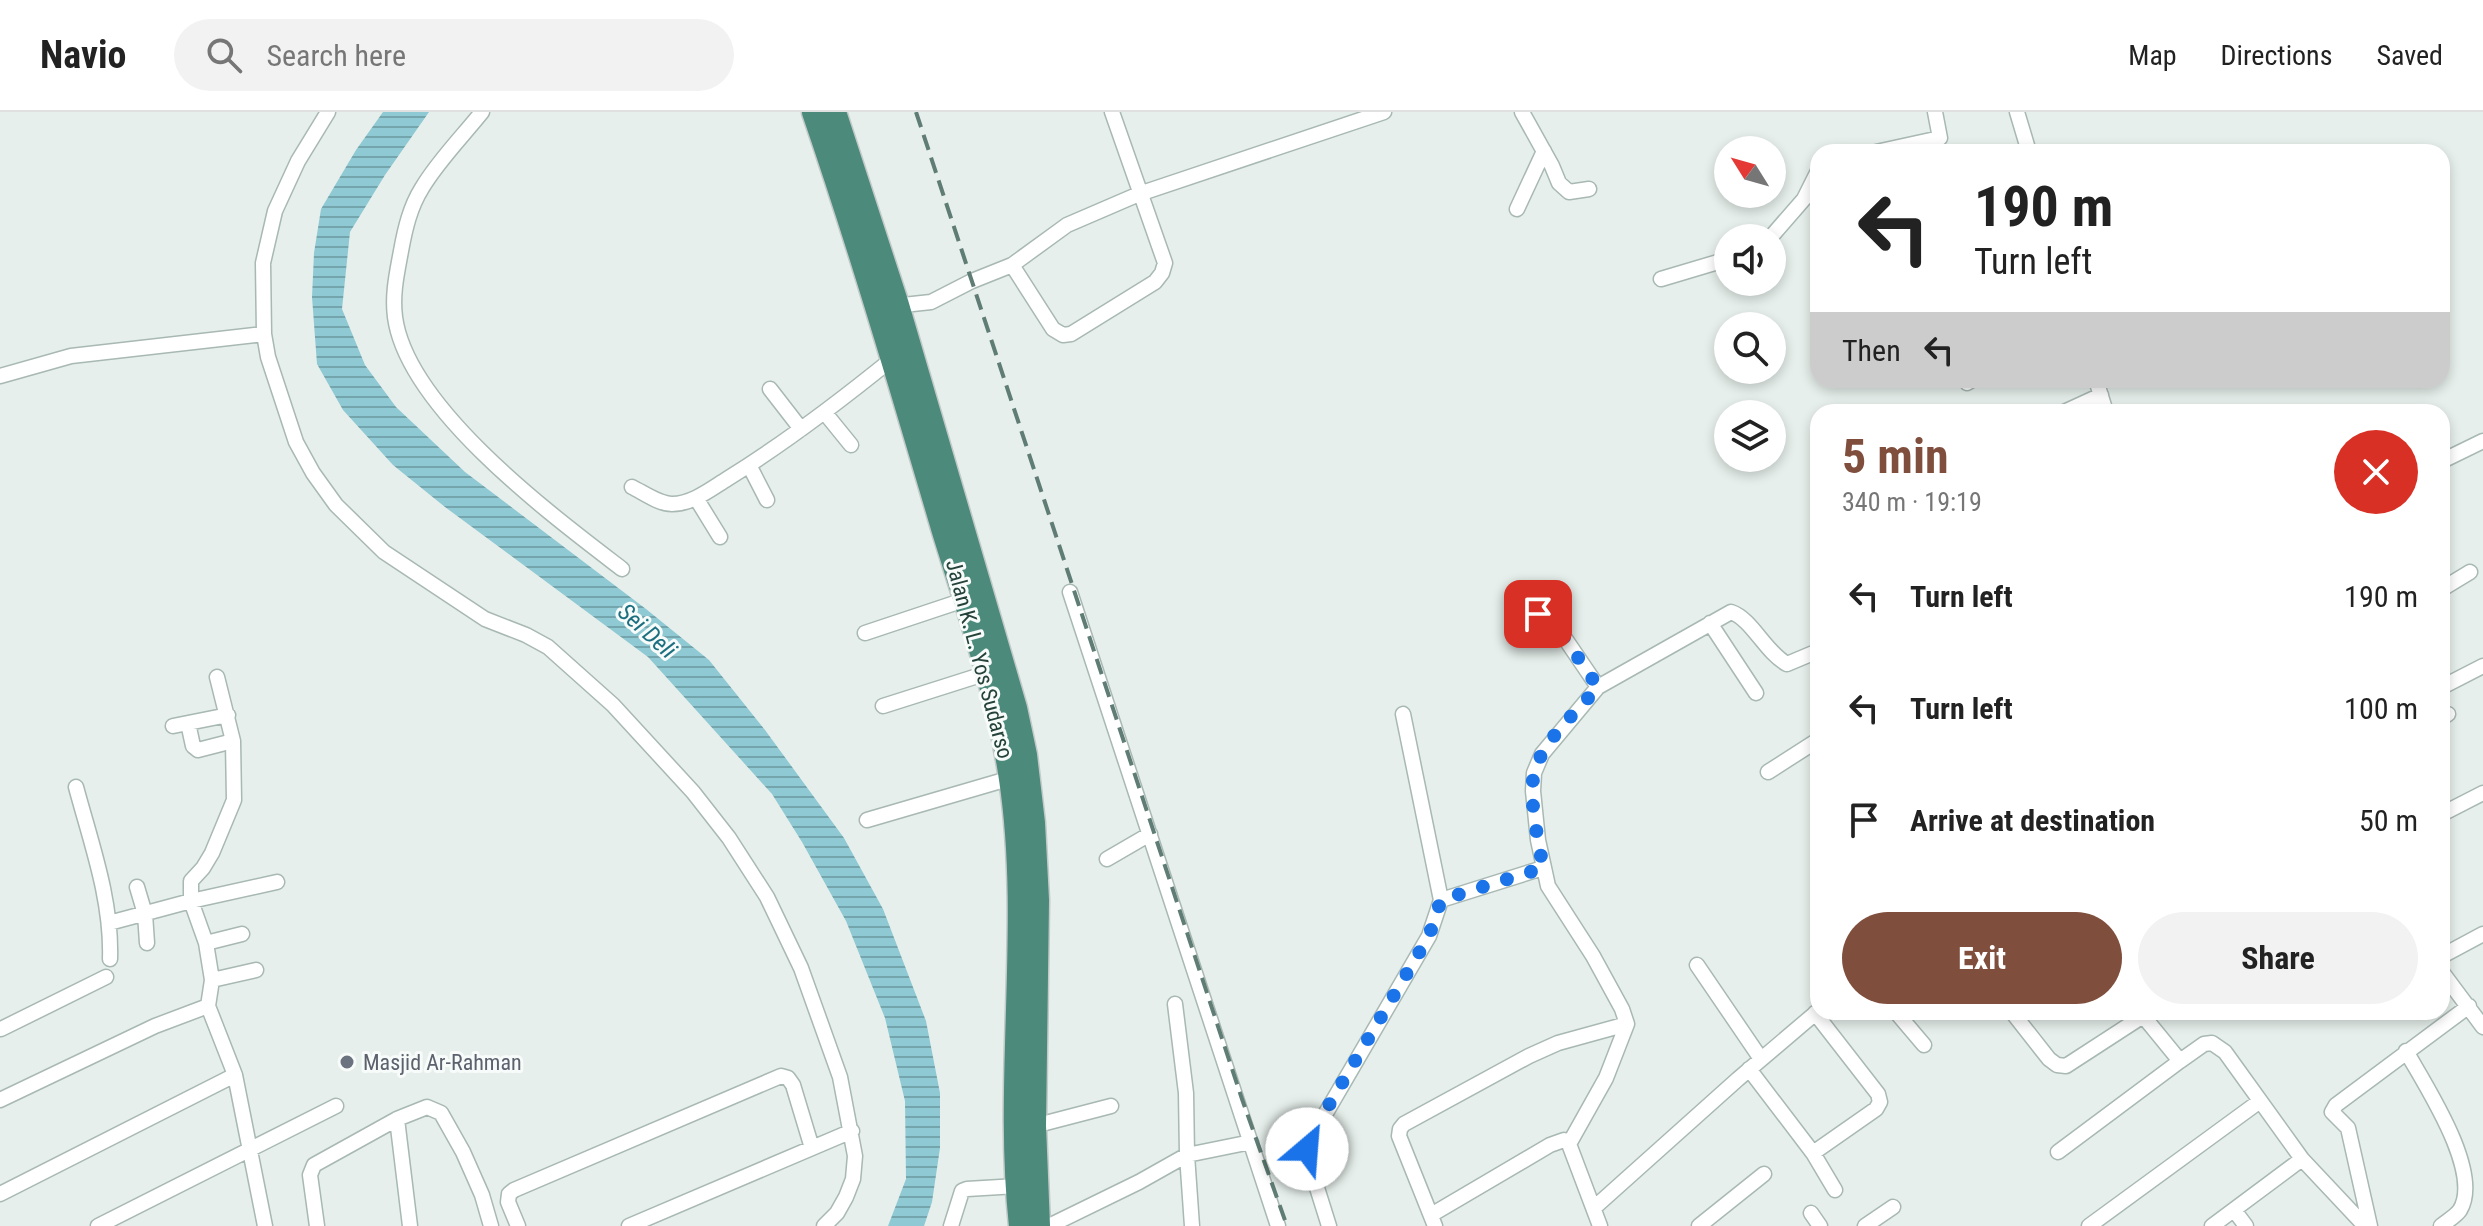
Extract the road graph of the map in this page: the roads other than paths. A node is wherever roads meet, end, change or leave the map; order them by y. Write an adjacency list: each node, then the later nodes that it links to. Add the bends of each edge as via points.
1 (328, 112): 22 (street, via 275,211 263,263)
2 (482, 112): 38 (street, via 415,202 394,290 395,320 422,384 448,417 554,516)
3 (814, 112): 21 (highway, Jalan K. L. Yos Sudarso)
4 (834, 112): 21 (highway, Jalan K. L. Yos Sudarso)
5 (1113, 112): 15 (street)
6 (1384, 112): 15 (street)
7 (1522, 112): 12 (street)
8 (1935, 112): 10 (street, via 1940,138)
9 (2017, 112): 11 (street)
10 (1913, 144)
11 (2027, 144)
12 (1544, 151): 14 (street, via 1564,189); 16 (street)
13 (1810, 187): 17 (street)
14 (1589, 189)
15 (1139, 194): 19 (street, via 1067,225); 19 (street, via 1160,243 1162,273 1143,291 1071,334 1053,329)
16 (1517, 209)
17 (1782, 224)
18 (1714, 263): 20 (street)
19 (1012, 265): 21 (street, via 931,302)
20 (1661, 279)
21 (887, 308): 23 (highway, Jalan K. L. Yos Sudarso); 109 (highway, Jalan K. L. Yos Sudarso, via 1015,708 1025,755 1037,900)
22 (264, 334): 24 (street, via 71,356); 110 (street, via 296,442 336,505 384,552 415,573 485,619 548,647 613,705 729,838 767,897 801,968 840,1077)
23 (892, 359): 28 (street); 42 (highway, Jalan K. L. Yos Sudarso)
24 (0, 376)
25 (2097, 388): 27 (street)
26 (770, 389): 29 (street)
27 (2075, 404)
28 (825, 413): 29 (street); 31 (street)
29 (801, 429): 33 (street)
30 (2483, 441): 32 (street)
31 (851, 445)
32 (2450, 457)
33 (749, 465): 35 (street); 36 (street)
34 (632, 487): 35 (street, via 666,503)
35 (696, 498): 37 (street)
36 (767, 500)
37 (720, 537)
38 (622, 569)
39 (2470, 572): 40 (street)
40 (2450, 584)
41 (1070, 592): 64 (street)
42 (964, 600): 45 (street); 48 (highway, Jalan K. L. Yos Sudarso)
43 (1538, 614): 51 (street, via 1564,637)
44 (1710, 623): 46 (street, via 1731,612 1787,664); 51 (street); 52 (street)
45 (865, 633)
46 (1810, 654)
47 (2483, 666): 50 (street)
48 (987, 673): 53 (street); 59 (highway, Jalan K. L. Yos Sudarso)
49 (217, 677): 55 (street)
50 (2450, 683)
51 (1598, 687): 66 (street, via 1554,737 1534,773)
52 (1756, 693)
53 (883, 706)
54 (1403, 714): 69 (street)
55 (228, 715): 56 (street); 56 (street, via 180,724 198,750)
56 (233, 741): 70 (street, via 234,800 212,853 191,881)
57 (1810, 745): 58 (street)
58 (1768, 772)
59 (1011, 778): 63 (street); 120 (highway, Jalan K. L. Yos Sudarso, via 1019,883)
60 (76, 787): 72 (street)
61 (2483, 793): 62 (street)
62 (2450, 810)
63 (867, 820)
64 (1150, 834): 65 (street); 111 (street)
65 (1107, 859)
66 (1543, 868): 69 (street); 95 (street, via 1548,886 1593,956)
67 (277, 882): 70 (street)
68 (137, 887): 71 (street)
69 (1441, 900): 142 (street, via 1429,936 1309,1142 1308,1159)
70 (191, 901): 71 (street); 76 (street)
71 (145, 914): 72 (street); 75 (street)
72 (109, 923): 78 (street)
73 (242, 934): 76 (street)
74 (2483, 934): 77 (street)
75 (147, 943)
76 (206, 943): 82 (street)
77 (2450, 952)
78 (110, 959)
79 (1697, 965): 100 (street)
80 (256, 970): 82 (street)
81 (106, 977): 97 (street)
82 (212, 980): 85 (street)
83 (2450, 982): 86 (street)
84 (1175, 1004): 117 (street)
85 (208, 1006): 103 (street); 104 (street)
86 (2469, 1006): 94 (street); 96 (street)
87 (1810, 1017): 100 (street)
88 (1822, 1020): 116 (street, via 1880,1102)
89 (1903, 1020): 98 (street)
90 (2018, 1020): 91 (street, via 2049,1059 2066,1066)
91 (2133, 1020)
92 (2147, 1020): 101 (street)
93 (2449, 1020): 99 (street)
94 (2450, 1020)
95 (1627, 1024): 112 (street, via 1606,1078); 127 (street, via 1529,1056 1404,1124 1399,1136)
96 (2483, 1027)
97 (0, 1028)
98 (1924, 1045)
99 (2406, 1051): 150 (street, via 2332,1112 2348,1128); 151 (street, via 2463,1164 2460,1210)
100 (1761, 1059): 102 (street)
101 (2180, 1061): 105 (street, via 2204,1044 2219,1046); 115 (street)
102 (1749, 1069): 116 (street); 123 (street)
103 (235, 1075): 114 (street); 122 (street)
104 (0, 1100)
105 (2260, 1101): 118 (street); 147 (street)
106 (336, 1106): 114 (street)
107 (1111, 1106): 109 (street)
108 (397, 1119): 130 (street, via 314,1165 310,1175); 131 (street); 132 (street, via 427,1107 441,1113 463,1152)
109 (1034, 1126): 138 (highway, Jalan K. L. Yos Sudarso)
110 (852, 1131): 113 (street); 135 (street, via 853,1179 837,1213)
111 (1251, 1142): 117 (street); 141 (street)
112 (1569, 1144): 123 (street); 127 (street, via 1564,1140 1550,1145)
113 (812, 1148): 133 (street, via 793,1085 781,1076 514,1190 507,1199); 134 (street)
114 (249, 1152): 128 (street); 129 (street)
115 (2058, 1152)
116 (1813, 1153): 121 (street)
117 (1187, 1155): 139 (street); 140 (street)
118 (2302, 1159): 125 (street); 150 (street)
119 (1764, 1174): 144 (street)
120 (1017, 1186): 136 (street, via 962,1191); 137 (highway, Jalan K. L. Yos Sudarso)
121 (1835, 1190)
122 (0, 1194)
123 (1595, 1207): 143 (street)
124 (1893, 1207): 146 (street)
125 (2234, 1210): 148 (street); 149 (street)
126 (1811, 1213): 145 (street)
127 (1433, 1220)
128 (98, 1226)
129 (265, 1226)
130 (317, 1226)
131 (410, 1226)
132 (491, 1226)
133 (518, 1226)
134 (629, 1226)
135 (824, 1226)
136 (951, 1226)
137 (1021, 1226)
138 (1038, 1226)
139 (1049, 1226)
140 (1192, 1226)
141 (1278, 1226)
142 (1329, 1226)
143 (1600, 1226)
144 (1699, 1226)
145 (1820, 1226)
146 (1865, 1226)
147 (2089, 1226)
148 (2212, 1226)
149 (2246, 1226)
150 (2367, 1226)
151 (2441, 1226)

